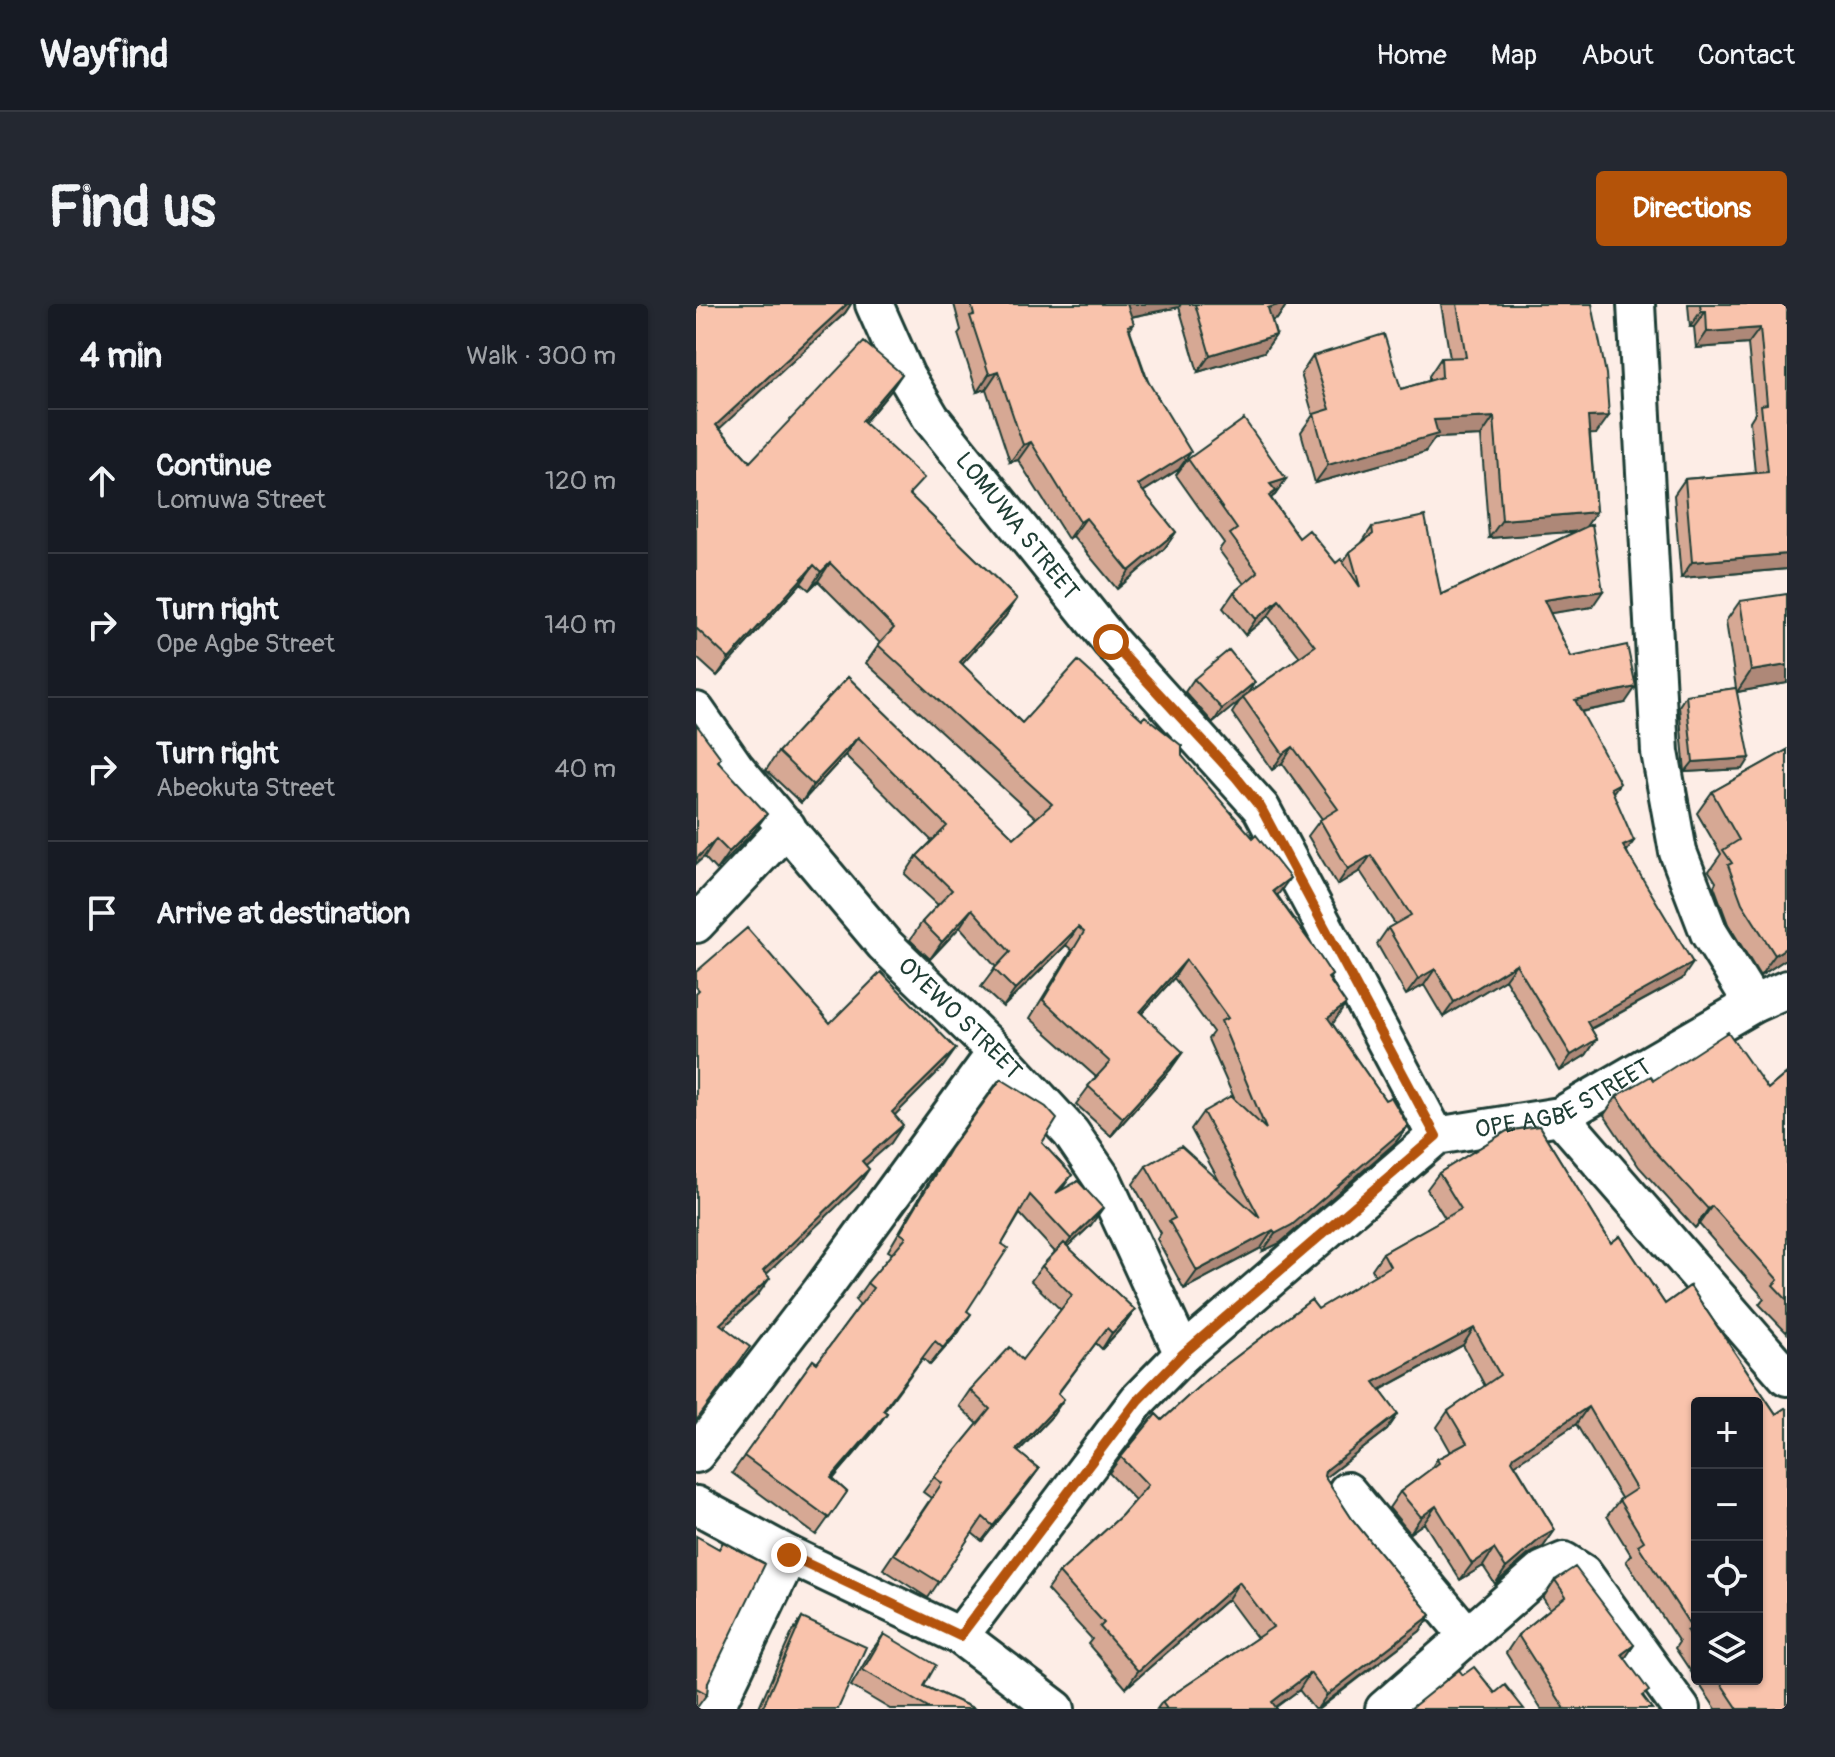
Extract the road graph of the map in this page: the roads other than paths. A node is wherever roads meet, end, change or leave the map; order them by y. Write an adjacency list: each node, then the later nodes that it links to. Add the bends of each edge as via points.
1 (874, 304): 10 (street, LOMUWA STREET, via 931,418 1111,642 1261,808)
2 (1636, 304): 7 (street, via 1660,752 1683,866 1709,933)
3 (696, 711): 4 (street, OYEWO STREET)
4 (787, 827): 5 (street); 8 (street, OYEWO STREET, via 884,944)
5 (696, 924)
6 (1787, 989): 7 (street, OPE AGBE STREET)
7 (1753, 1004): 9 (street, OPE AGBE STREET)
8 (996, 1052): 11 (street, OYEWO STREET, via 1071,1133 1103,1180); 13 (street)
9 (1560, 1116): 10 (street, OPE AGBE STREET); 12 (street)
10 (1436, 1136): 11 (street)
11 (1183, 1354): 18 (street, via 1104,1442)
12 (1787, 1377)
13 (696, 1454)
14 (1347, 1491): 17 (street)
15 (696, 1505): 16 (street)
16 (789, 1555): 18 (street); 19 (street)
17 (1467, 1635): 21 (street); 22 (street, via 1543,1570 1564,1561 1583,1573)
18 (960, 1636): 20 (street)
19 (715, 1709)
20 (1056, 1709)
21 (1384, 1709)
22 (1681, 1709)

